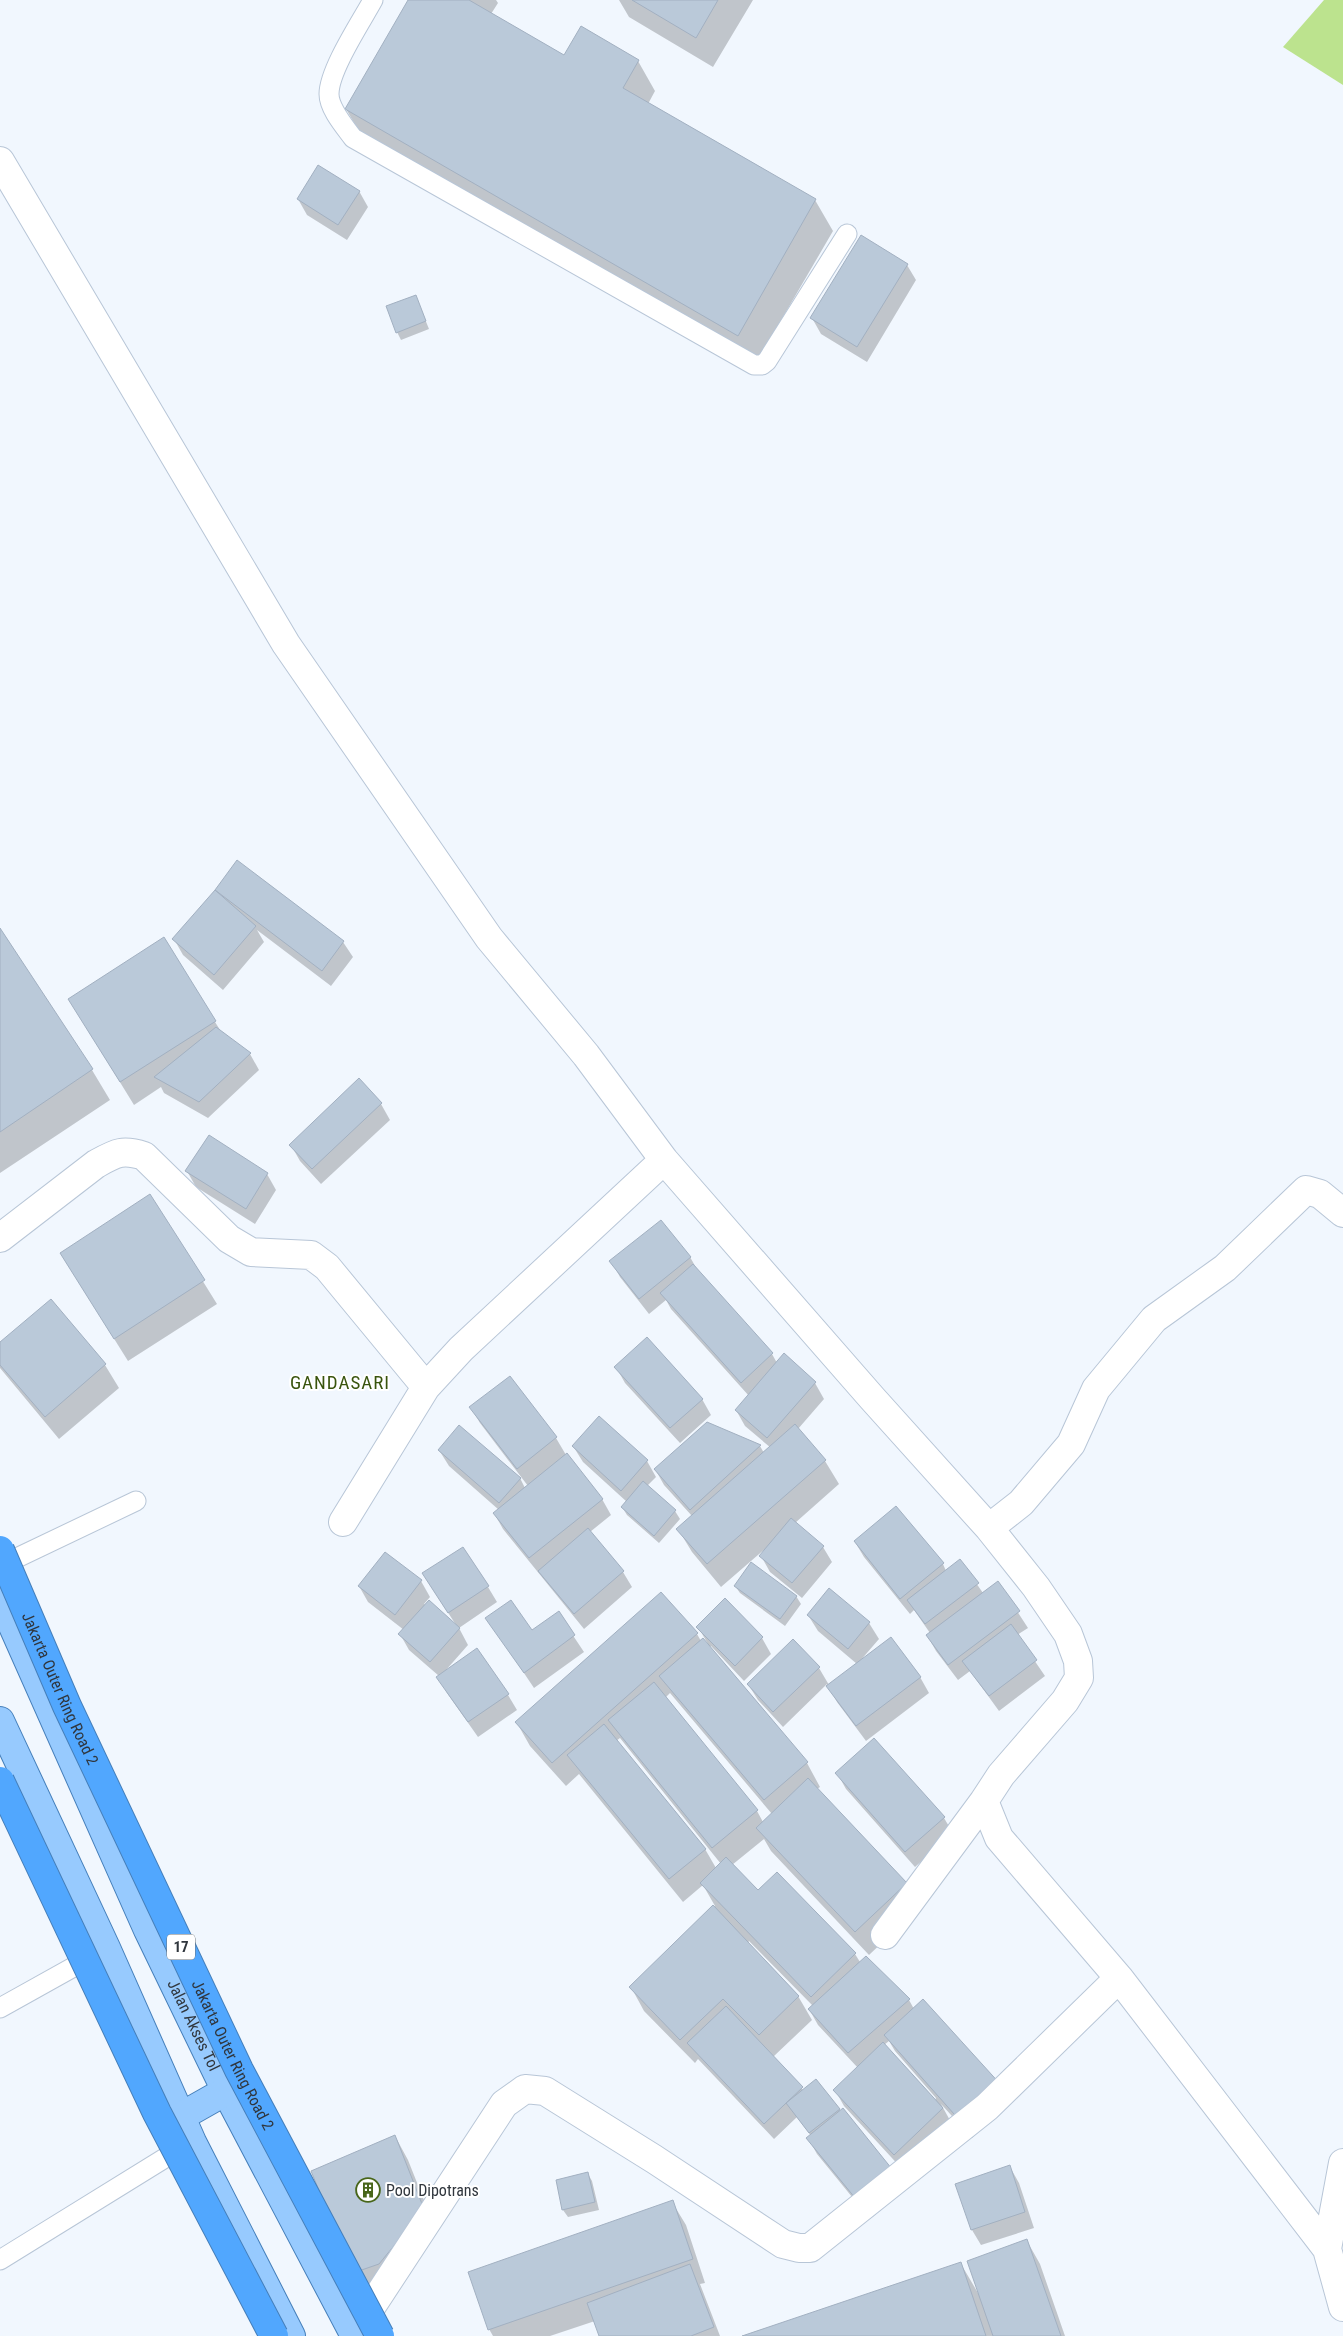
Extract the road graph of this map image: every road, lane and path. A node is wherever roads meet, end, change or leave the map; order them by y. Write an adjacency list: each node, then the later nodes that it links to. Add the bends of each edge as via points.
1 (373, 0): 3 (lane, via 335,72 329,95 353,138 754,365 767,361)
2 (0, 161): 4 (street, via 286,644 489,938 586,1055)
3 (847, 234)
4 (664, 1160): 7 (street, via 461,1349); 10 (street)
5 (1343, 1213): 10 (street, via 1320,1194 1306,1190 1225,1268 1154,1319 1096,1388 1071,1444 1021,1502)
6 (0, 1238): 7 (street, via 96,1164 128,1151 144,1156 229,1239 251,1252 311,1255 326,1267)
7 (426, 1387): 9 (street)
8 (136, 1501): 12 (lane)
9 (343, 1522)
10 (989, 1528): 16 (street, via 1068,1634 1078,1661 1079,1678 1065,1701 1001,1775)
11 (0, 1550): 28 (highway, Jakarta Outer Ring Road 2 / 17, bridge, via 67,1706)
12 (0, 1566)
13 (0, 1597): 21 (main road, Jalan Akses Tol, via 148,1930)
14 (0, 1721): 18 (main road)
15 (0, 1782): 29 (highway, bridge, via 156,2113)
16 (984, 1802): 17 (street); 19 (street, via 1000,1838)
17 (885, 1935)
18 (106, 1948): 20 (lane); 22 (main road)
19 (1119, 1978): 25 (street); 28 (street, via 987,2107 810,2248 783,2244 545,2091 525,2089 504,2104)
20 (0, 2008)
21 (226, 2091): 22 (main road); 28 (main road, Jalan Akses Tol)
22 (180, 2117): 23 (main road)
23 (192, 2142): 26 (lane); 30 (main road)
24 (1343, 2162): 25 (street)
25 (1327, 2250): 27 (street)
26 (0, 2260)
27 (1343, 2307)
28 (363, 2335)
29 (274, 2336)
30 (291, 2336)

